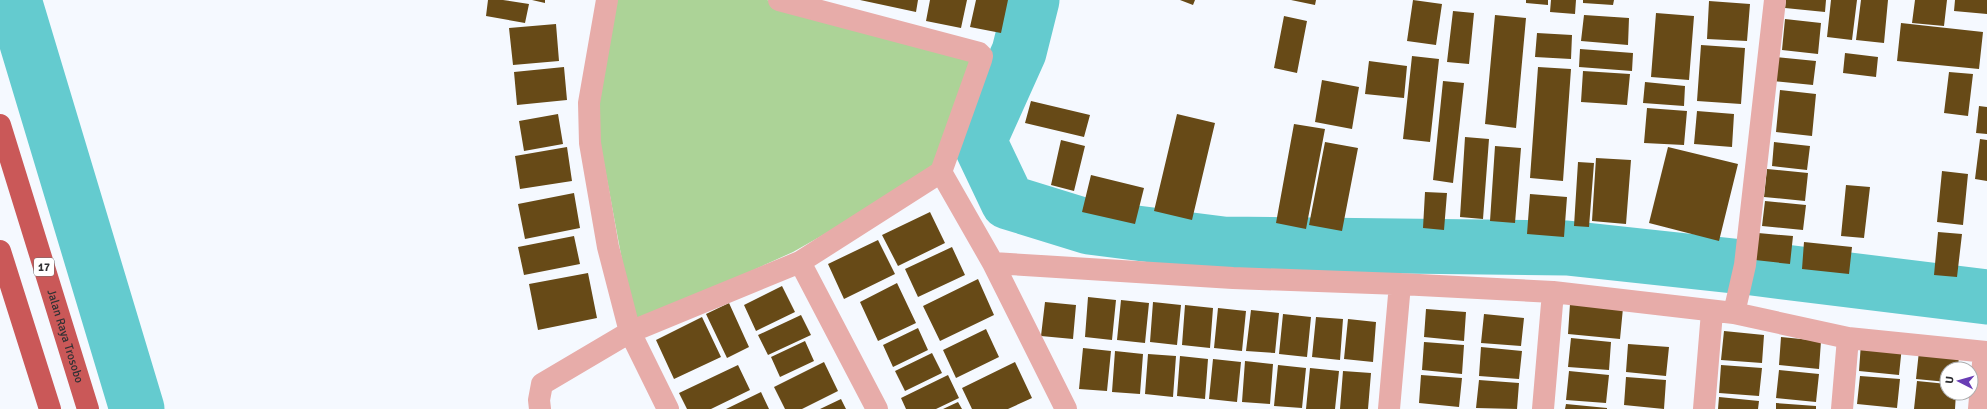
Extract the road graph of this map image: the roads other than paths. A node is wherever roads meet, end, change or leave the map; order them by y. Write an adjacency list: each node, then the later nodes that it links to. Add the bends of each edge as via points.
1 (607, 0): 13 (street, via 589,103 590,143 608,247)
2 (779, 0): 5 (street, via 979,53 982,56)
3 (1775, 0): 12 (street, via 1745,265)
4 (0, 125): 17 (highway, Jalan Raya Trosobo / 17)
5 (941, 172): 7 (street); 8 (street)
6 (0, 251): 16 (highway)
7 (800, 262): 13 (street); 20 (street)
8 (993, 263): 9 (street, via 1233,278); 21 (street)
9 (1400, 284): 10 (street); 22 (street)
10 (1553, 292): 11 (street); 23 (street)
11 (1712, 312): 12 (street); 24 (street)
12 (1734, 314): 14 (street)
13 (630, 332): 18 (street, via 542,384); 19 (street)
14 (1848, 338): 15 (street); 25 (street)
15 (1985, 352): 26 (street)
16 (50, 409)
17 (88, 409)
18 (540, 409)
19 (668, 409)
20 (877, 409)
21 (1066, 409)
22 (1389, 409)
23 (1543, 409)
24 (1704, 409)
25 (1842, 409)
26 (1979, 409)

